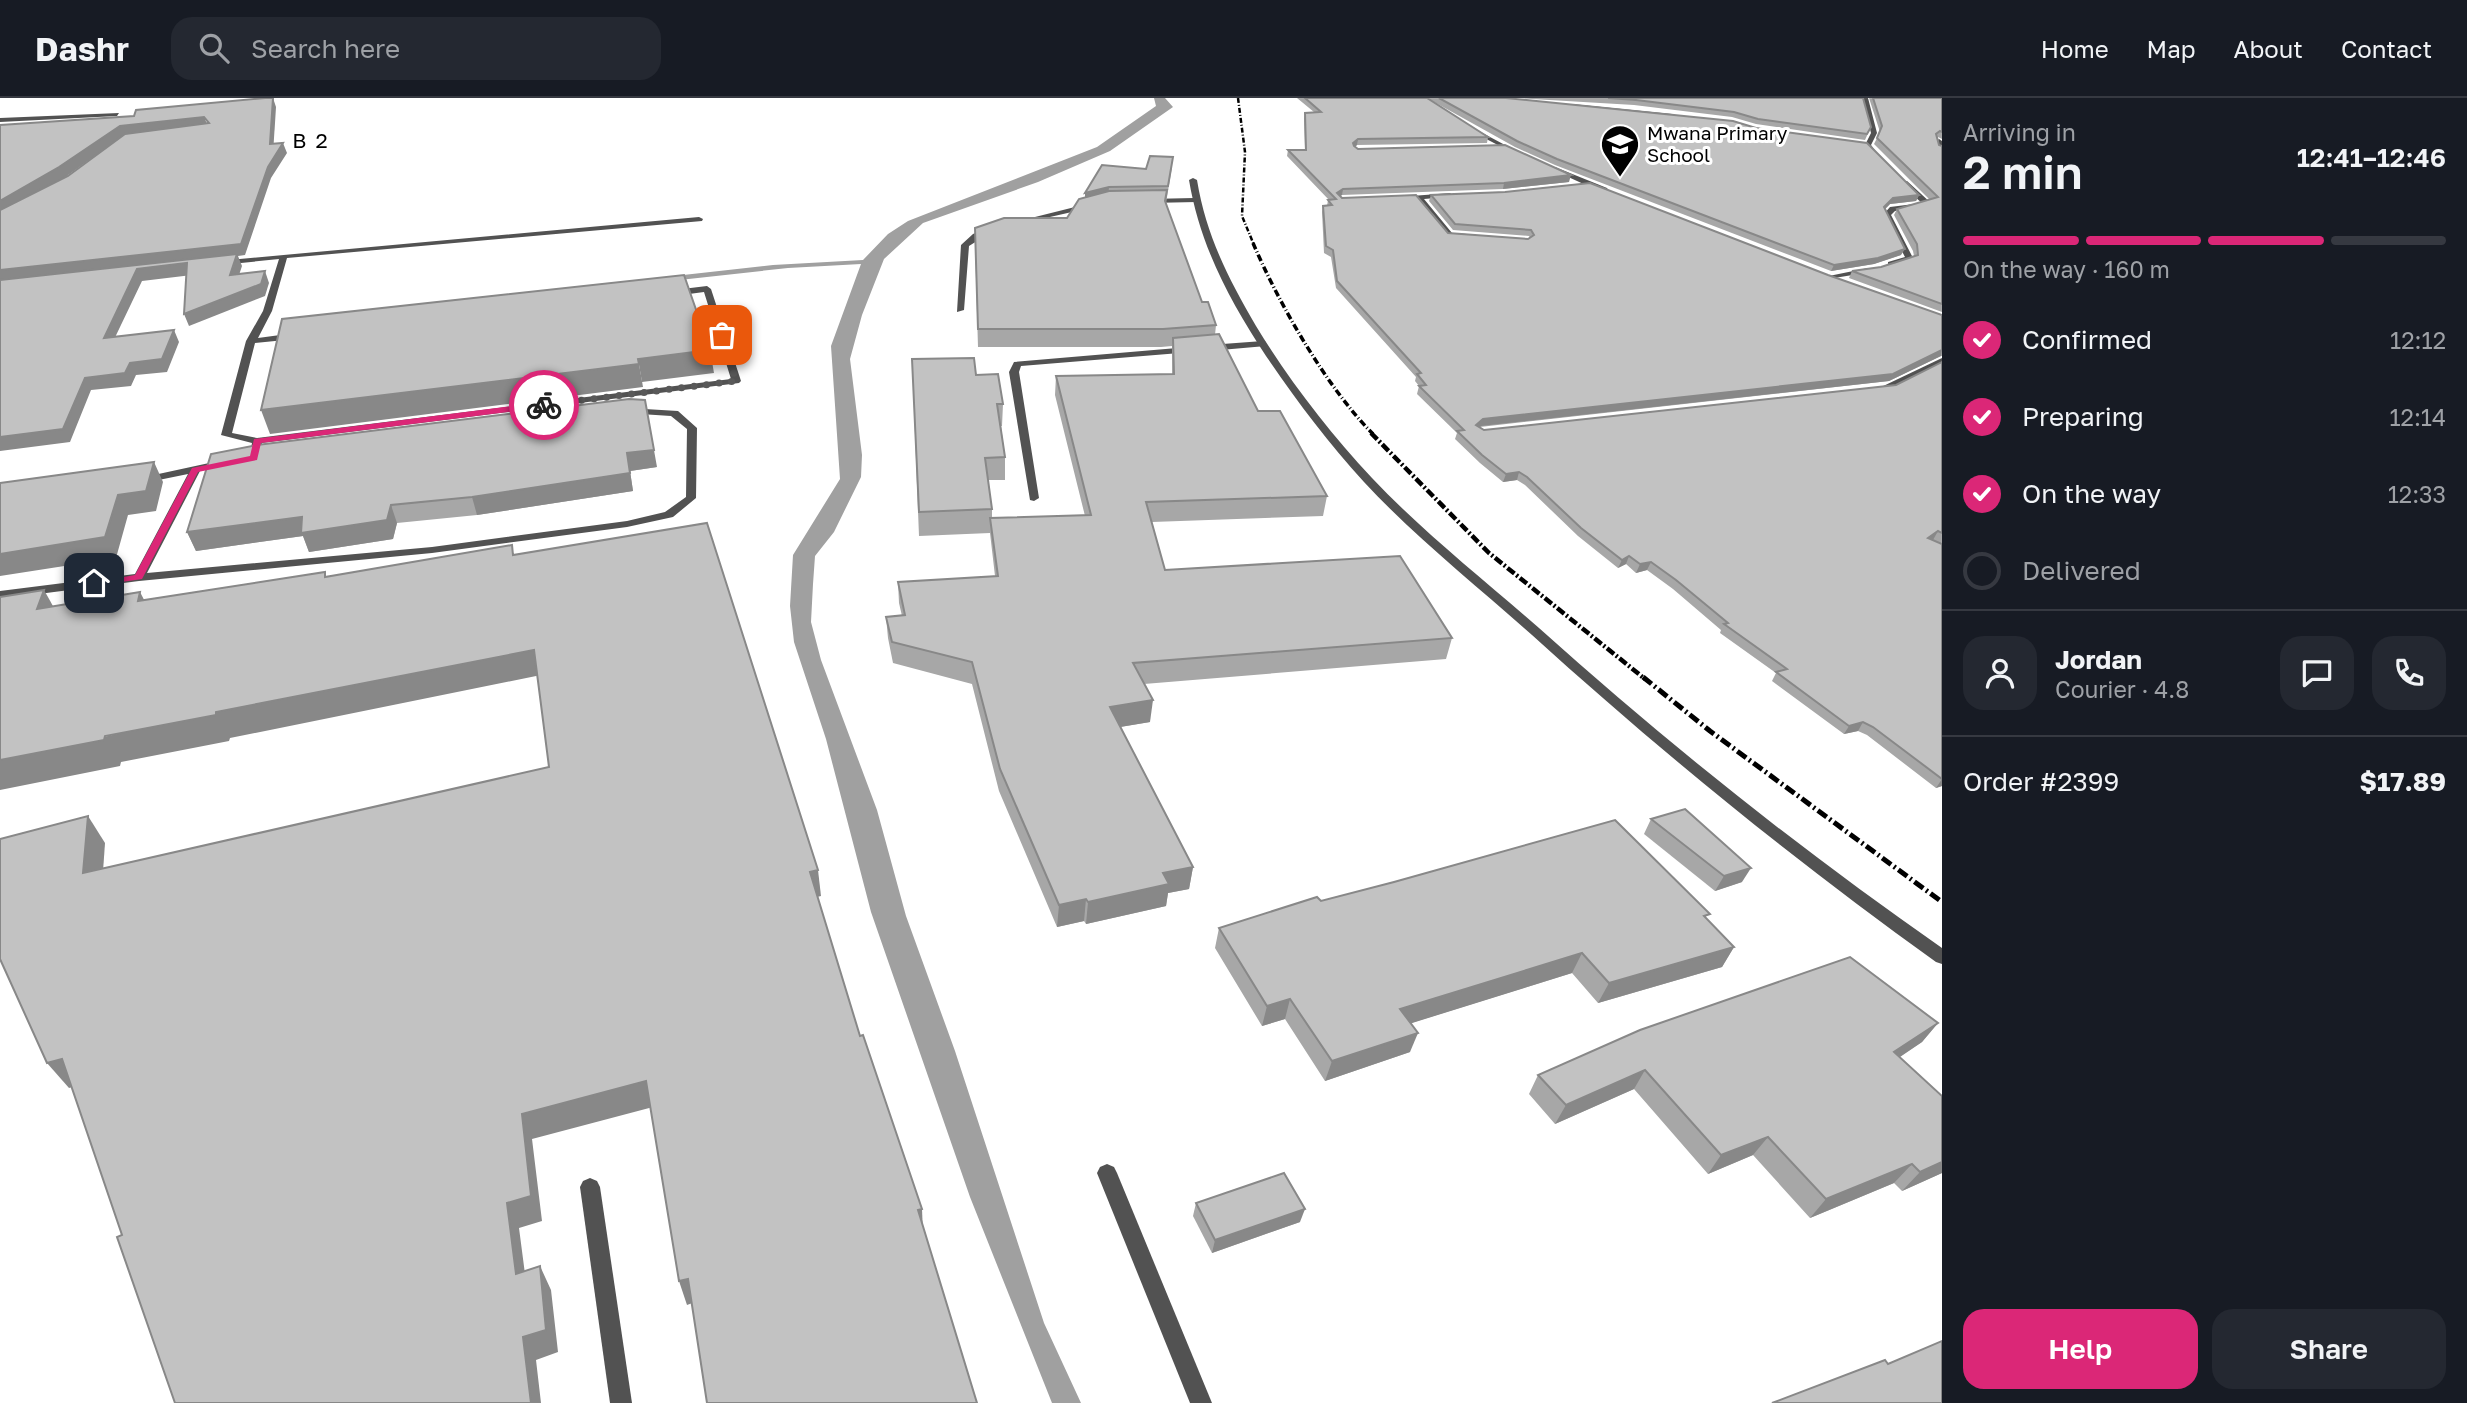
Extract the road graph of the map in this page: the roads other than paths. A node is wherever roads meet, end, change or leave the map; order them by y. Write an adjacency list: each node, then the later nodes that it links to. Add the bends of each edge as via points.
1 (1865, 98): 9 (street, via 1874,133)
2 (1566, 105): 4 (street)
3 (117, 114): 5 (street)
4 (1681, 117)
5 (0, 120)
6 (1462, 124): 11 (street)
7 (1939, 141): 12 (street)
8 (1858, 144): 9 (street)
9 (1868, 145): 14 (street)
10 (1491, 147): 11 (street)
11 (1504, 147): 13 (street)
12 (1942, 150)
13 (1523, 155)
14 (1884, 162)
15 (1548, 166): 18 (street)
16 (1193, 180): 24 (street)
17 (1901, 180): 34 (street, via 1928,204 1893,209 1886,215 1909,258)
18 (1589, 184): 19 (street); 20 (street)
19 (1565, 187)
20 (1615, 194)
21 (1457, 195): 22 (street)
22 (1418, 197): 23 (street); 30 (street, via 1450,235)
23 (1393, 199)
24 (1194, 200): 25 (street); 40 (street, via 1224,275)
25 (1140, 201)
26 (1095, 204): 28 (street)
27 (699, 219): 31 (street)
28 (1012, 224)
29 (1001, 227): 37 (street, via 965,245)
30 (1475, 237)
31 (284, 256): 32 (street); 39 (street, via 263,321)
32 (207, 264)
33 (1816, 272): 34 (street)
34 (1829, 277): 35 (street)
35 (1854, 286)
36 (666, 294): 44 (street, via 708,289 736,381)
37 (960, 310)
38 (306, 335): 39 (street)
39 (251, 341): 44 (street, via 226,435)
40 (1263, 344): 49 (street, via 1017,364 1014,372); 52 (street, via 1370,482 1519,618 1600,691 1857,898)
41 (1942, 361): 42 (street, via 1892,387)
42 (1867, 392)
43 (619, 412): 50 (street, via 674,413 692,428 691,498 668,515 432,550)
44 (257, 441): 46 (street)
45 (267, 456): 46 (street)
46 (244, 460): 47 (street)
47 (195, 470): 48 (street); 50 (street)
48 (125, 482)
49 (1034, 498)
50 (139, 577): 51 (street)
51 (0, 595)
52 (1942, 957)
53 (1107, 1173): 56 (street)
54 (590, 1187): 55 (street)
55 (621, 1403)
56 (1201, 1403)

